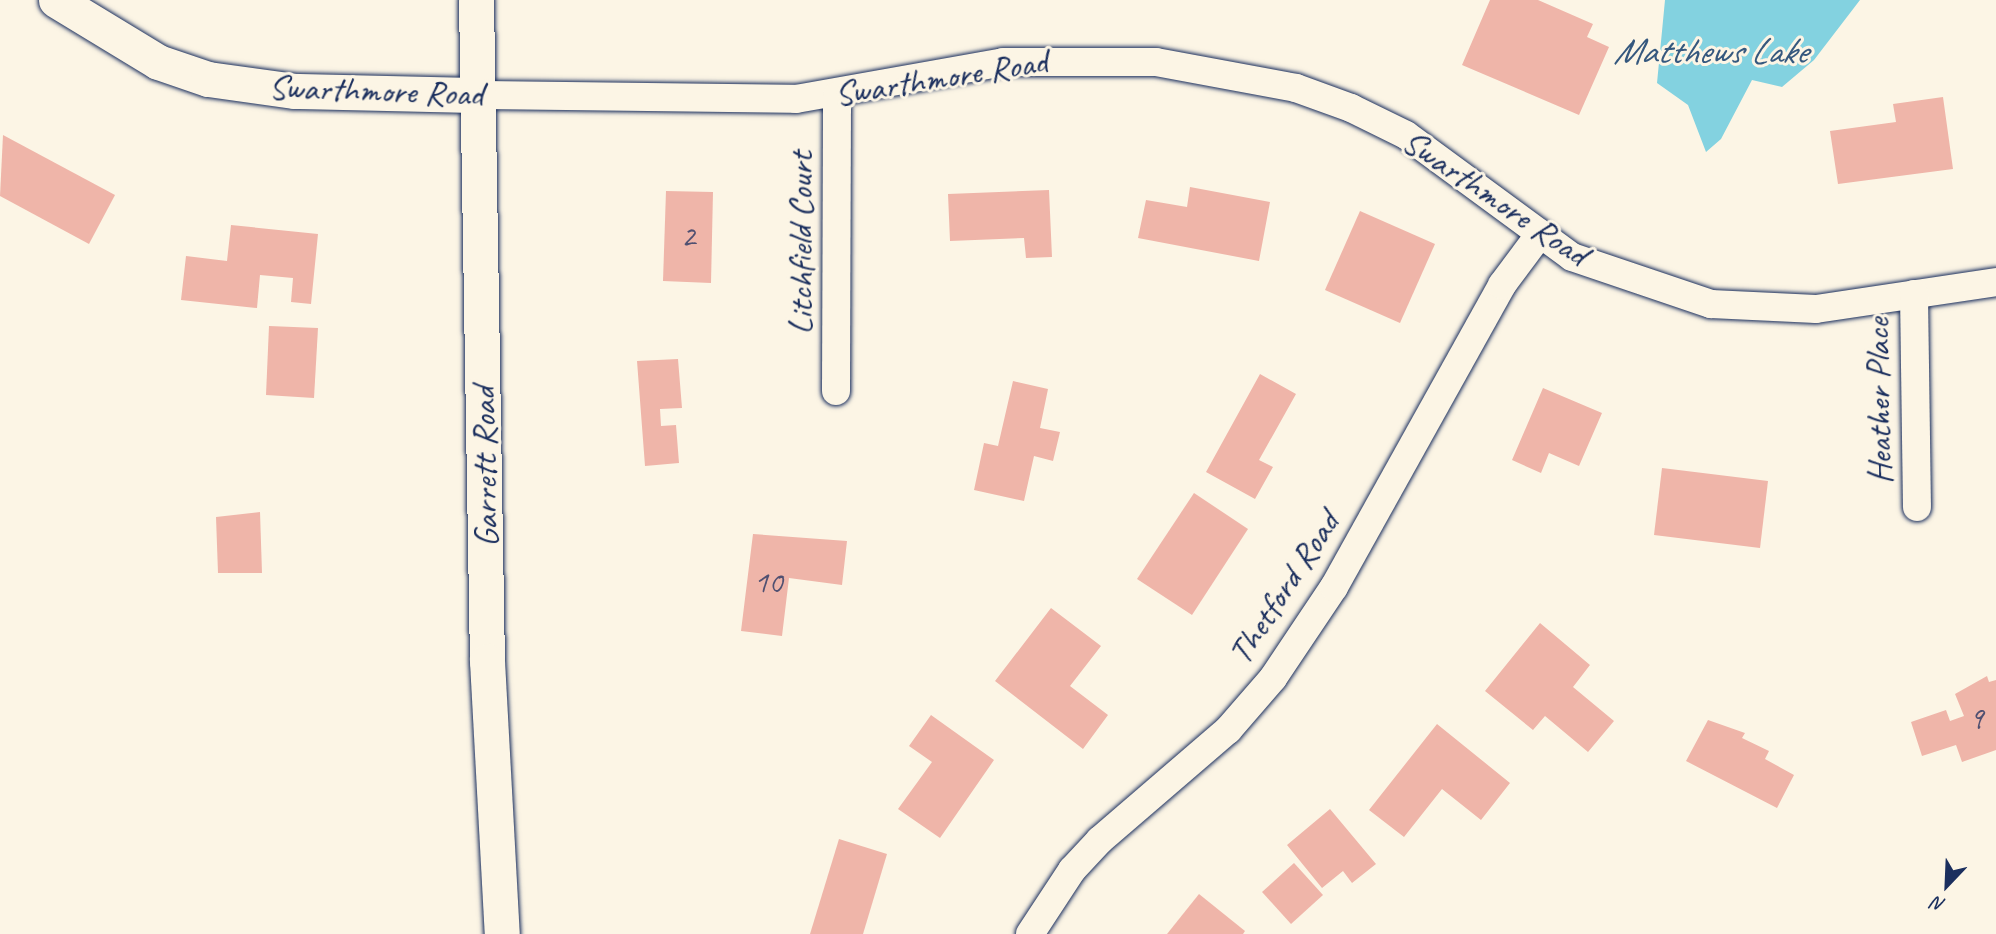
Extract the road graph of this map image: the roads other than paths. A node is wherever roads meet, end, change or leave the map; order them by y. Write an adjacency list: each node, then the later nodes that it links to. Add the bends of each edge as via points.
1 (56, 0): 3 (street, Swarthmore Road, via 158,62 208,79 295,91)
2 (476, 0): 3 (street, Garrett Road)
3 (478, 94): 4 (street, Swarthmore Road, via 750,100); 10 (street, Garrett Road, via 489,726)
4 (837, 96): 5 (street, Swarthmore Road, via 1003,62 1060,58 1156,62 1234,74 1318,96 1406,135); 8 (street, Litchfield Court)
5 (1539, 234): 7 (street, Swarthmore Road, via 1572,257 1711,304 1816,309); 11 (street, Thetford Road, via 1502,285 1334,587 1273,677 1228,730 1100,840)
6 (1996, 282): 7 (street, Swarthmore Road)
7 (1914, 294): 9 (street, Heather Place)
8 (836, 391)
9 (1917, 507)
10 (502, 934)
11 (1030, 934)

